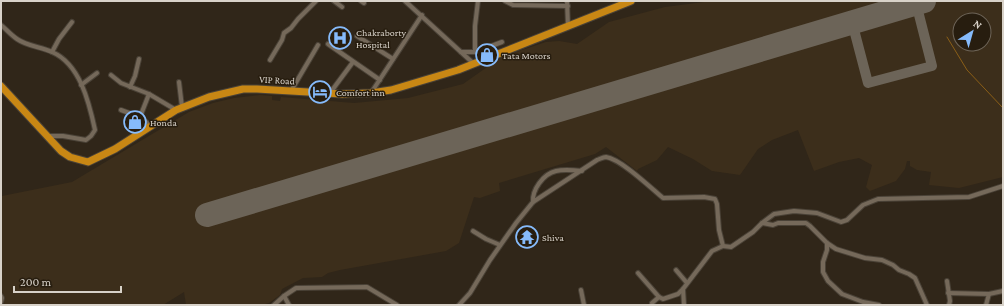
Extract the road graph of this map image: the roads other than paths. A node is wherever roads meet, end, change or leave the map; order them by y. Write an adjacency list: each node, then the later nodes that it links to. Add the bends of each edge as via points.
1 (316, 1): 22 (street, via 284,33)
2 (334, 1): 8 (street)
3 (405, 1): 9 (street)
4 (478, 1): 19 (street)
5 (505, 1): 7 (street, via 513,5)
6 (631, 1): 12 (highway, VIP Road)
7 (567, 3): 12 (street)
8 (342, 7)
9 (422, 15): 18 (street); 21 (street)
10 (72, 22): 17 (street)
11 (1, 25): 17 (street, via 18,40)
12 (568, 26): 24 (highway, VIP Road)
13 (357, 36): 21 (street)
14 (502, 42): 19 (street)
15 (328, 44): 23 (street)
16 (318, 45): 32 (street)
17 (52, 52): 29 (street, via 63,58 77,74)
18 (461, 52): 19 (street); 24 (street)
19 (475, 52)
20 (139, 59): 31 (street)
21 (393, 59): 27 (street)
22 (270, 60)
23 (353, 62): 27 (street); 33 (street)
24 (473, 63): 34 (highway, VIP Road, via 391,90)
25 (97, 73): 29 (street)
26 (111, 75): 31 (street)
27 (380, 80): 34 (street)
28 (178, 82): 36 (street)
29 (81, 85): 40 (street, via 95,130 91,136 86,140)
30 (1, 86): 40 (highway, VIP Road)
31 (130, 87): 35 (street)
32 (291, 91): 33 (highway, VIP Road); 36 (highway, VIP Road, via 242,90 209,97)
33 (330, 93): 34 (highway, VIP Road)
34 (371, 93)
35 (149, 94): 36 (street); 38 (street)
36 (179, 108): 39 (highway, VIP Road)
37 (121, 110): 38 (street)
38 (140, 117): 39 (street)
39 (151, 126): 40 (highway, VIP Road, via 115,149 88,162 70,157)
40 (47, 136)
41 (582, 171): 43 (street); 43 (street, via 555,171 537,186); 48 (street, via 605,157 614,160 663,198 715,199)
42 (1003, 186): 44 (street, via 969,197 878,199 863,205 847,220 841,222 818,213 794,211 774,214)
43 (533, 202): 47 (street)
44 (762, 223): 46 (street, via 806,223); 48 (street, via 731,246)
45 (473, 231): 47 (street)
46 (827, 243): 69 (street, via 823,272 828,281 842,294); 70 (street, via 836,249 882,260 909,274 914,278)
47 (500, 245): 66 (street, via 470,293)
48 (723, 246): 52 (street, via 712,251)
49 (676, 270): 52 (street)
50 (638, 273): 60 (street)
51 (947, 281): 56 (street)
52 (687, 283): 53 (street)
53 (683, 289): 60 (street, via 678,294 663,299); 68 (street)
54 (581, 290): 67 (street)
55 (1003, 291): 57 (street)
56 (948, 293): 57 (street); 71 (street)
57 (989, 294): 72 (street)
58 (1, 296): 61 (street)
59 (284, 296): 63 (street); 64 (street); 65 (street, via 296,288 367,286)
60 (659, 297): 62 (street)
61 (1, 302)
62 (652, 303)
63 (274, 305)
64 (289, 305)
65 (397, 305)
66 (459, 305)
67 (584, 305)
68 (684, 305)
69 (879, 305)
70 (927, 305)
71 (949, 305)
72 (986, 305)

